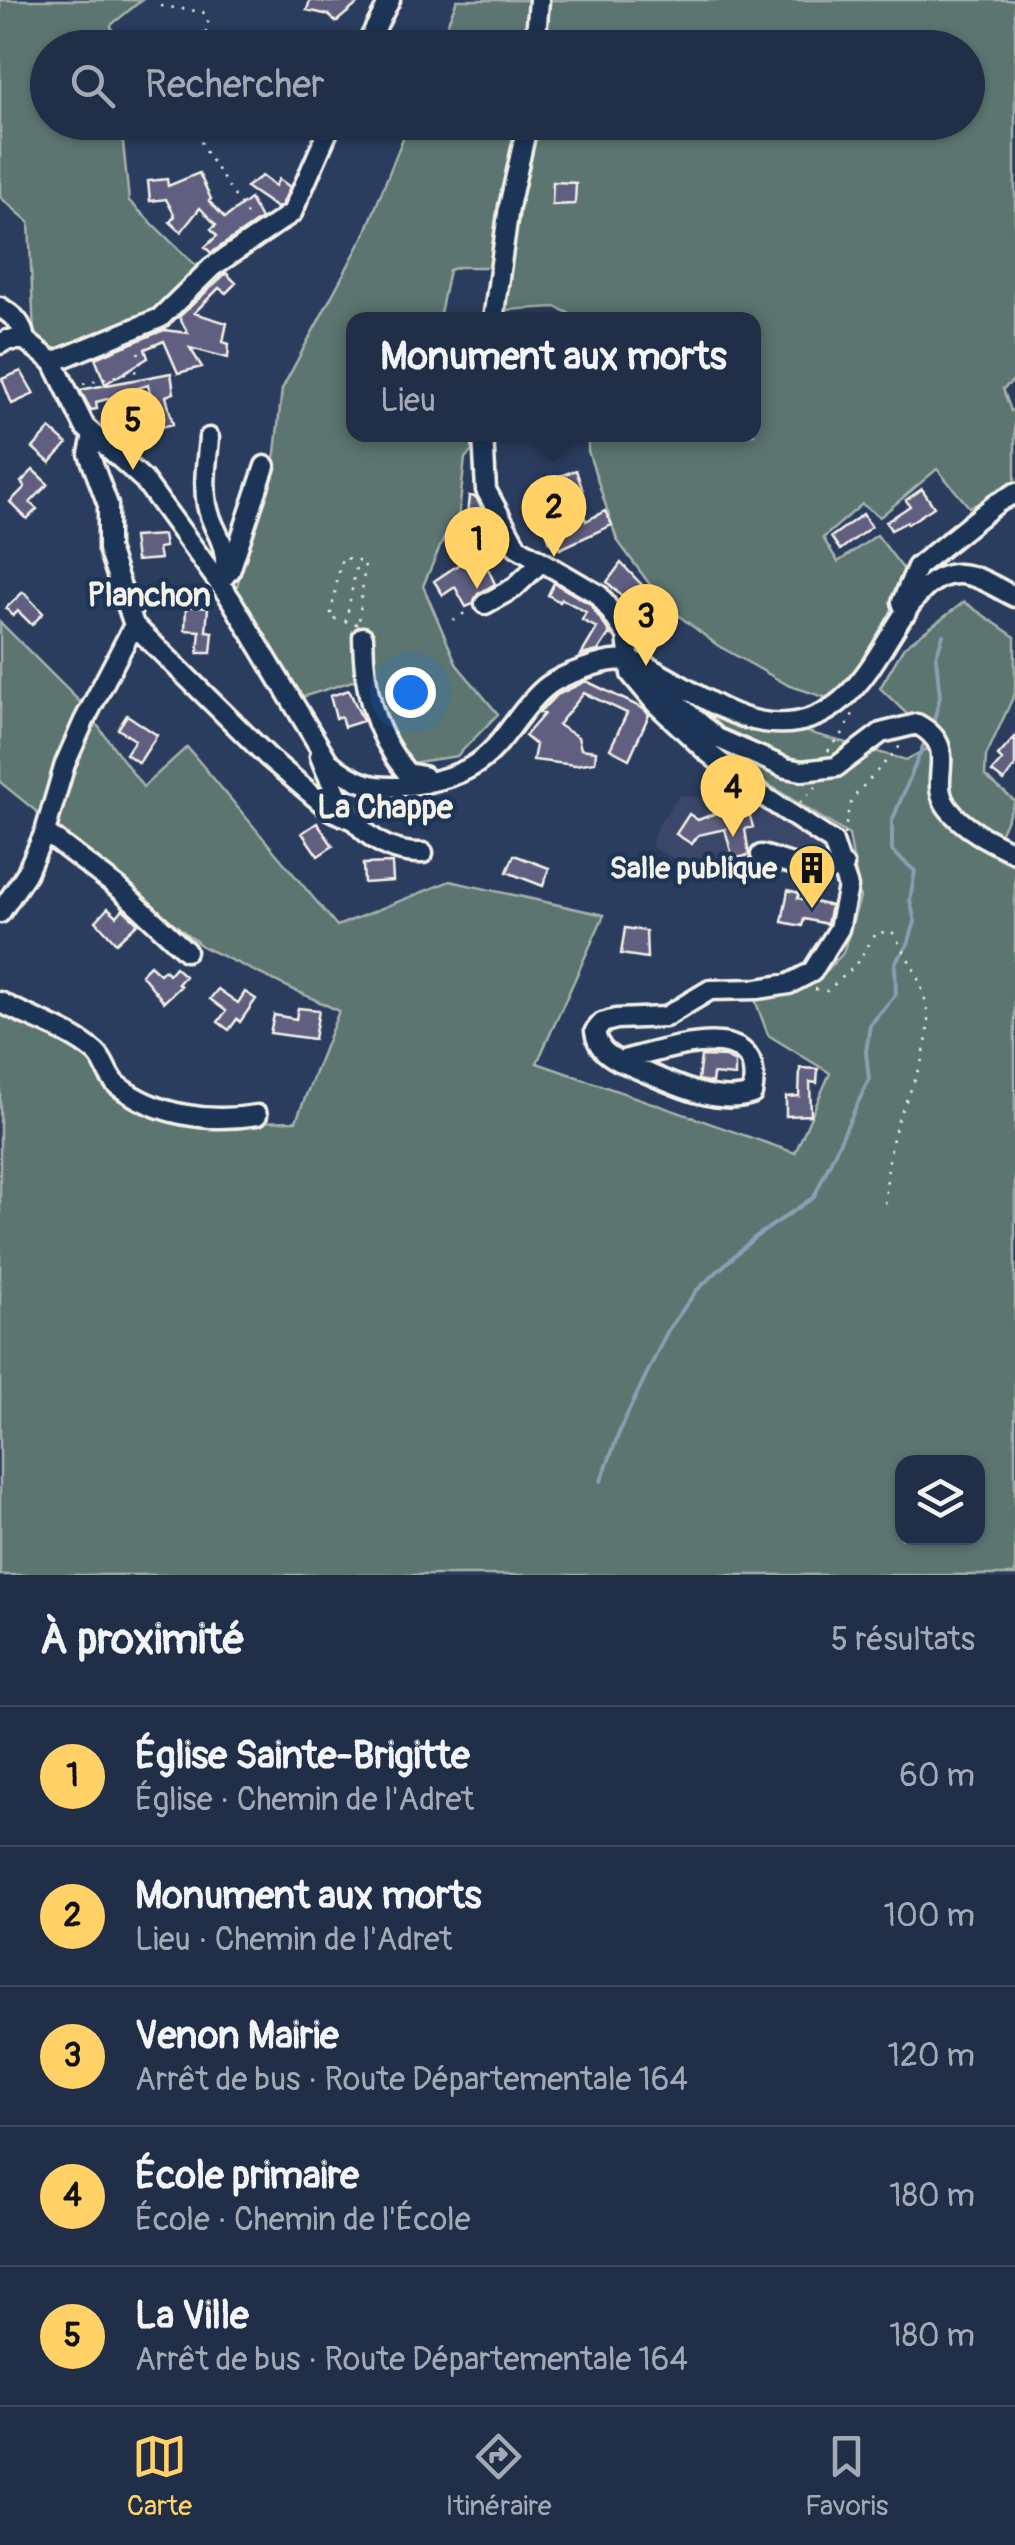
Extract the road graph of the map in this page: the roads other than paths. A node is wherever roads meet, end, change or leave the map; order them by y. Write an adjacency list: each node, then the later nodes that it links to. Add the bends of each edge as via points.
1 (390, 0): 3 (street)
2 (539, 0): 4 (street)
3 (374, 30)
4 (536, 30)
5 (324, 140): 11 (street, via 292,213 212,267 160,318)
6 (524, 140): 8 (street)
7 (0, 307): 9 (street, via 16,317)
8 (494, 312)
9 (24, 340): 10 (street); 11 (street)
10 (0, 344)
11 (53, 362): 12 (street, via 78,418)
12 (93, 434): 18 (street, via 144,480); 22 (street, via 89,454 108,504 108,550)
13 (208, 438): 18 (street, via 208,508 225,544)
14 (483, 442): 17 (street, via 486,490 495,511 517,547)
15 (265, 466): 18 (street, via 232,569)
16 (1015, 493): 21 (street, via 917,567 902,602)
17 (540, 563): 20 (street, via 514,588); 24 (street, via 599,595 626,635)
18 (222, 579): 25 (street)
19 (1015, 597): 21 (street, via 955,574 933,582)
20 (471, 609)
21 (908, 610): 24 (street, via 849,696 790,723 745,718 669,676)
22 (134, 625): 27 (street, via 269,758); 28 (street, via 65,764)
23 (361, 630): 26 (street, via 380,735 406,773)
24 (630, 667): 26 (street, via 599,663 561,678 472,767); 30 (street, via 717,738 786,768 820,771 849,760 881,734 917,724 939,744 947,807 985,840); 32 (street, via 656,704 706,751 833,842)
25 (317, 746): 26 (street, via 347,777 373,788); 27 (street)
26 (426, 783)
27 (351, 820): 29 (street, via 385,847)
28 (46, 832): 33 (street); 34 (street)
29 (423, 852)
30 (1015, 853)
31 (761, 855): 32 (street, via 816,871)
32 (844, 866): 36 (street, via 848,887 839,930 812,972 789,984 710,990 665,1017 602,1022 596,1042)
33 (0, 913)
34 (186, 951)
35 (0, 1002): 37 (street, via 99,1055 113,1083 137,1098 192,1117)
36 (619, 1061): 36 (street, via 721,1041 742,1046 755,1078 752,1094 738,1099 708,1095)
37 (257, 1115)

